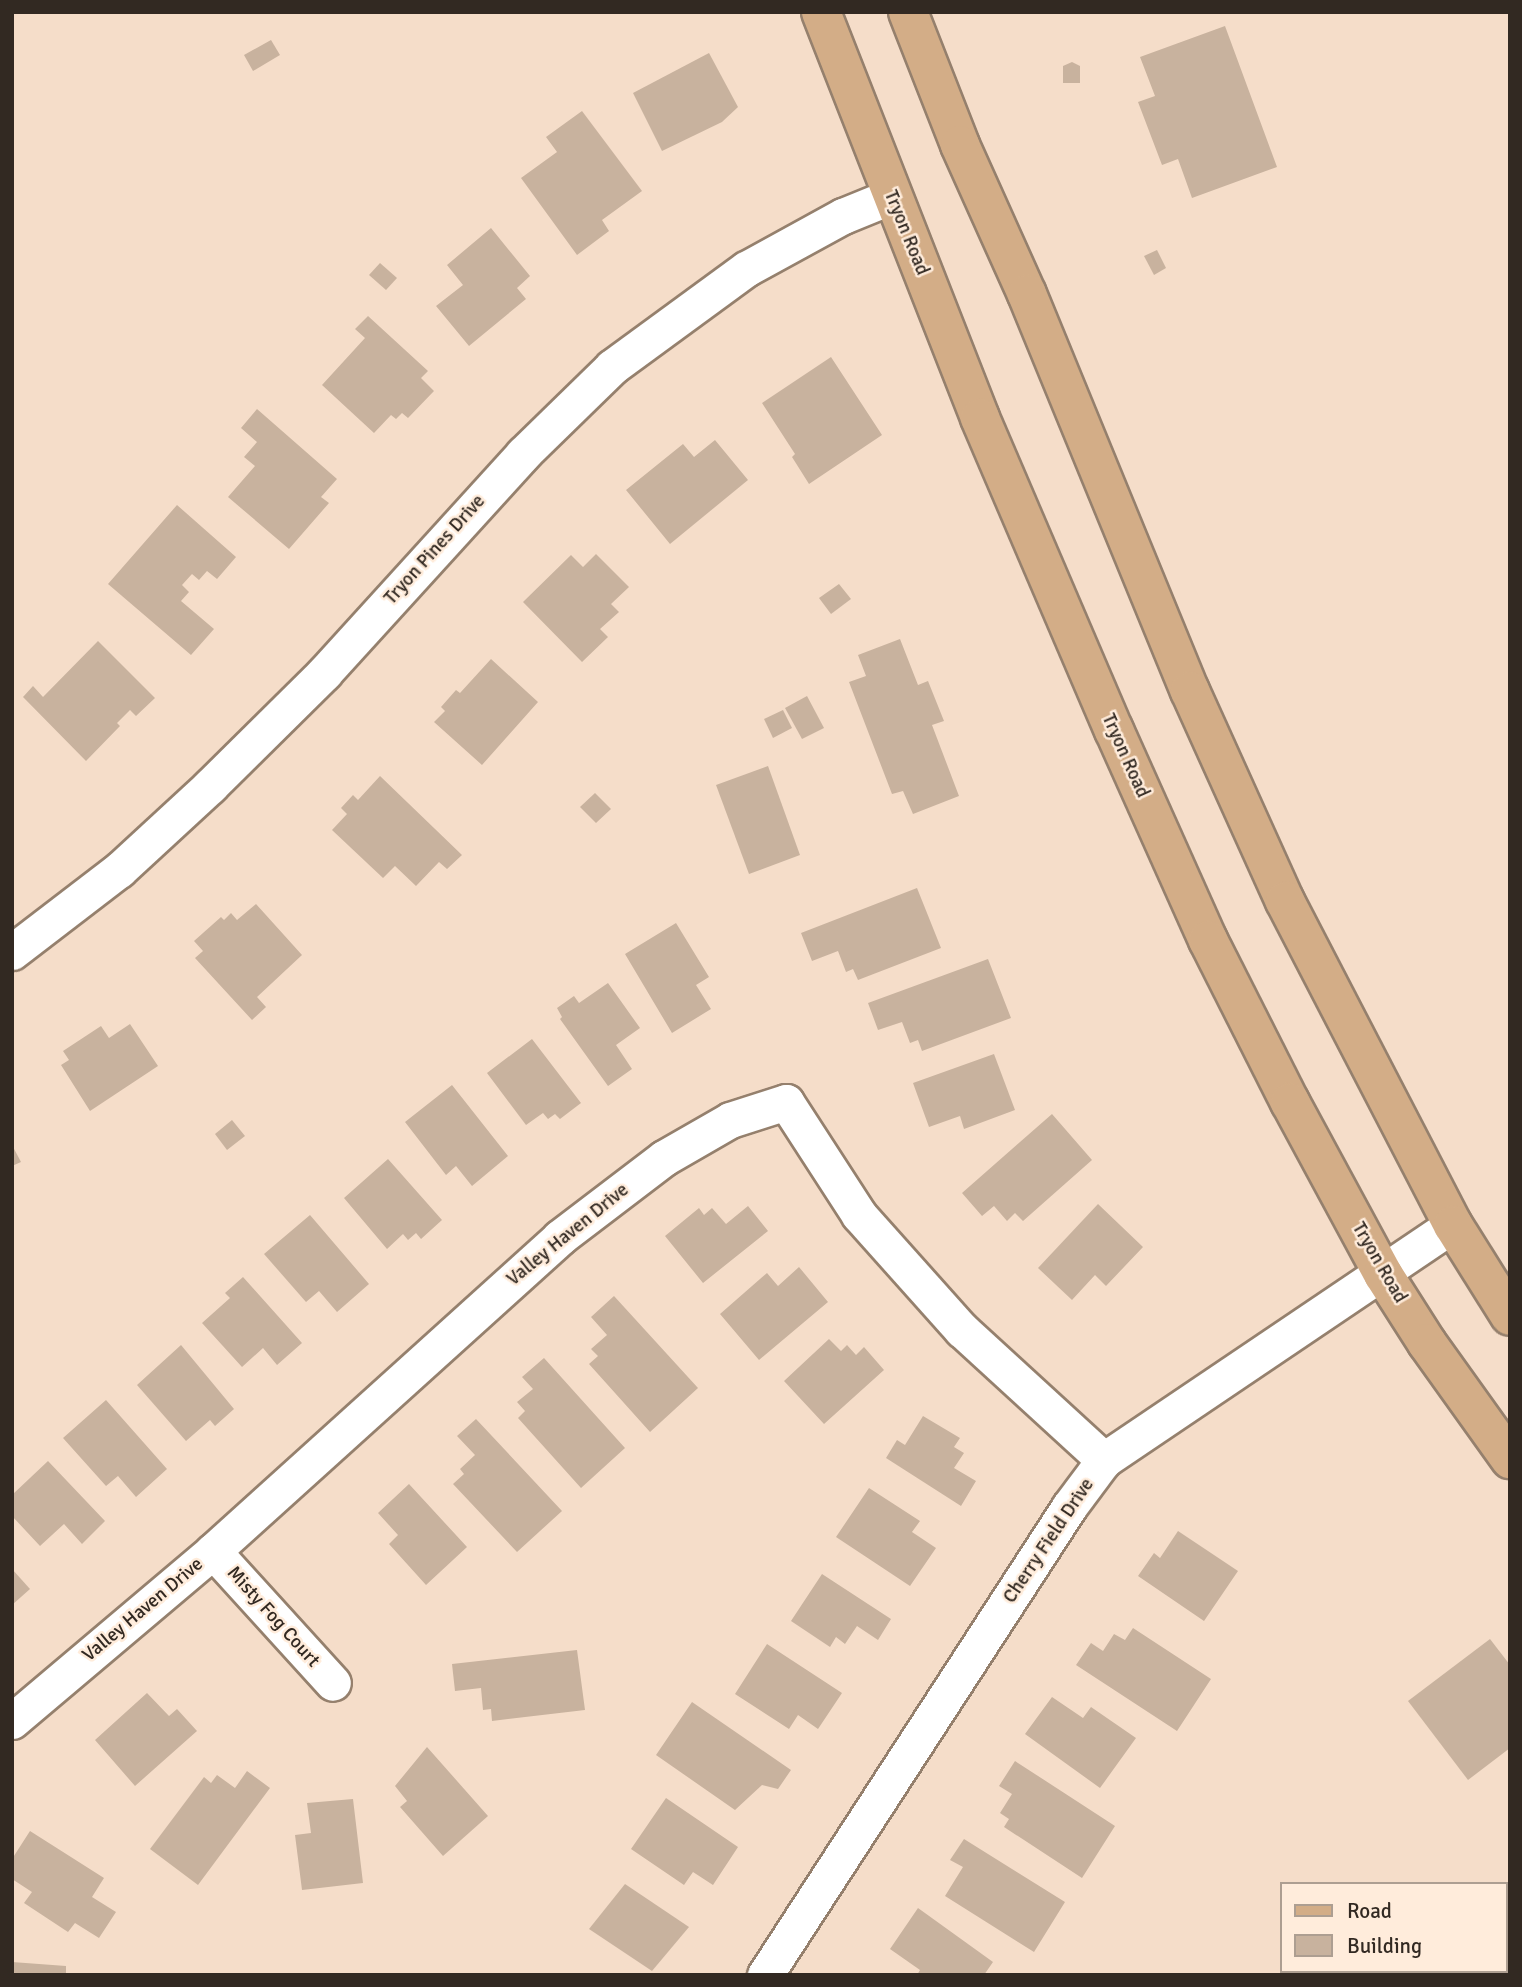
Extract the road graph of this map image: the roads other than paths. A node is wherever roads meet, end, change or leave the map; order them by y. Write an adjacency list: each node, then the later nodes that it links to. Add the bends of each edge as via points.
1 (821, 12): 3 (main road, Tryon Road)
2 (908, 12): 5 (main road, via 1190,691 1285,901)
3 (892, 196): 4 (street, Tryon Pines Drive, via 844,216 746,269 612,367 523,454 324,673 210,786 119,870); 6 (main road, Tryon Road, via 980,418 1208,940)
4 (12, 952)
5 (1453, 1225): 6 (street, Cherry Field Drive); 7 (main road)
6 (1383, 1274): 8 (main road, Tryon Road); 9 (street, Cherry Field Drive)
7 (1510, 1316)
8 (1510, 1459)
9 (1104, 1460): 10 (street, Valley Haven Drive, via 962,1330 859,1214 786,1102 730,1120 664,1158 559,1238); 13 (street, Cherry Field Drive)
10 (213, 1551): 11 (street, Misty Fog Court); 12 (street, Valley Haven Drive)
11 (333, 1683)
12 (12, 1721)
13 (765, 1975)

